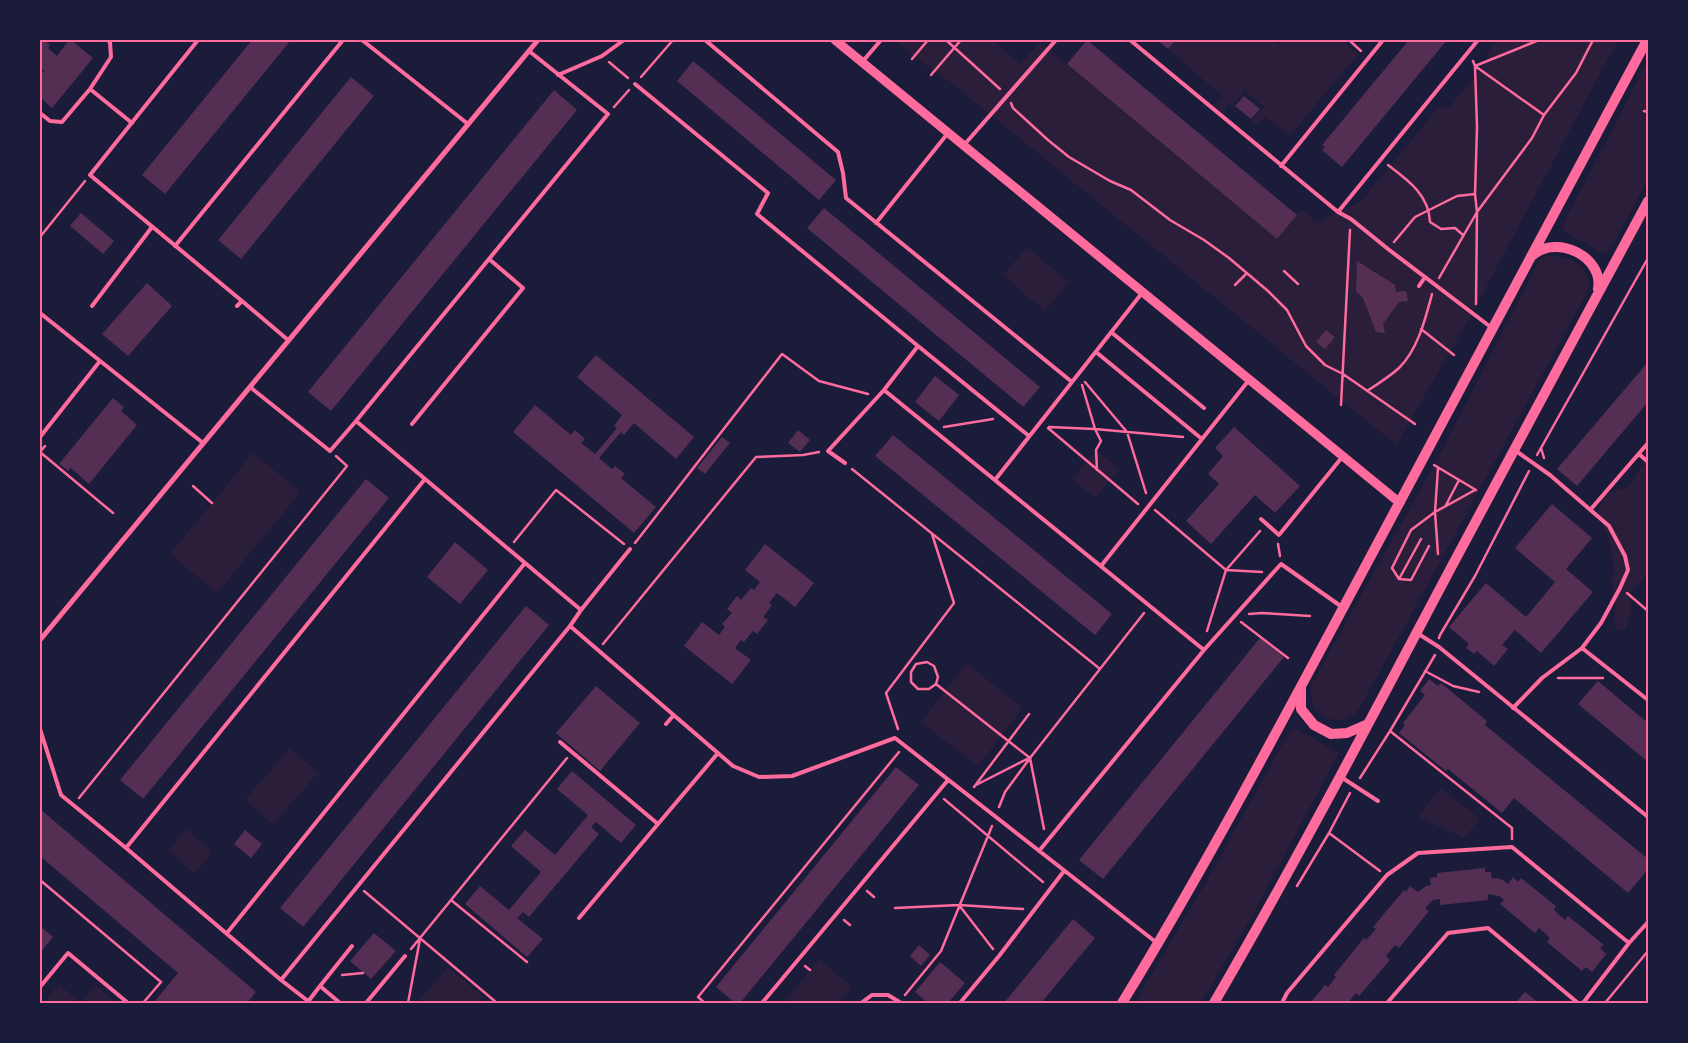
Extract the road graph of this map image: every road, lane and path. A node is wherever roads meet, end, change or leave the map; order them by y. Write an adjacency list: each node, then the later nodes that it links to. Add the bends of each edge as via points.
1 (108, 40): 31 (lane, via 111,57)
2 (198, 40): 38 (lane)
3 (342, 40): 55 (lane)
4 (362, 40): 39 (lane)
5 (538, 40): 22 (street)
6 (624, 40): 24 (lane)
7 (673, 40): 30 (path)
8 (705, 40): 51 (lane, via 838,152 846,198)
9 (835, 40): 26 (street)
10 (881, 40): 26 (lane)
11 (928, 40): 25 (path)
12 (946, 40): 21 (path)
13 (961, 40): 21 (path)
14 (1056, 40): 32 (lane)
15 (1130, 40): 43 (lane)
16 (1383, 40): 43 (lane)
17 (1478, 40): 23 (lane)
18 (1539, 40): 27 (path)
19 (1593, 40): 37 (path, via 1576,73)
20 (1647, 40): 59 (main road)
21 (954, 47): 29 (path); 32 (path)
22 (529, 51): 28 (lane); 39 (street)
23 (1468, 52): 27 (path); 42 (lane)
24 (602, 56): 28 (lane); 30 (path)
25 (912, 59)
26 (862, 62): 40 (street)
27 (1476, 66): 37 (path); 45 (path)
28 (558, 75): 36 (lane)
29 (931, 75)
30 (635, 84): 36 (path); 78 (lane, via 768,193 757,214)
31 (90, 89): 35 (lane, via 62,122 50,121); 38 (lane)
32 (1008, 97): 41 (lane); 61 (path, via 1014,108 1069,157 1131,190)
33 (1644, 110): 34 (path)
34 (1648, 112)
35 (40, 113)
36 (608, 114): 58 (lane)
37 (1544, 115): 49 (path, via 1532,138)
38 (132, 123): 44 (lane)
39 (468, 124): 77 (street)
40 (948, 133): 41 (street); 51 (lane)
41 (964, 146): 67 (street)
42 (1381, 159): 47 (path, via 1413,185); 48 (lane)
43 (1281, 166): 48 (lane)
44 (90, 175): 52 (lane); 54 (path)
45 (1475, 194): 47 (path, via 1457,196); 49 (path)
46 (1648, 201): 68 (main road)
47 (1429, 210): 53 (path, via 1430,222 1441,229 1455,228); 56 (path, via 1415,217)
48 (1338, 212): 50 (lane)
49 (1477, 212): 53 (path); 73 (path)
50 (1351, 219): 56 (lane); 83 (path)
51 (876, 223): 85 (lane)
52 (152, 227): 55 (lane); 70 (lane)
53 (1463, 235): 64 (path)
54 (40, 236)
55 (175, 246): 69 (lane)
56 (1388, 249): 62 (lane)
57 (1648, 258): 111 (path)
58 (489, 259): 93 (lane); 94 (lane, via 523,288)
59 (1530, 259): 68 (main road, via 1549,246 1572,250 1595,268 1600,280); 74 (main road)
60 (1284, 270): 63 (path)
61 (1247, 273): 65 (path); 83 (path, via 1287,310 1314,355)
62 (1425, 277): 64 (lane); 66 (lane)
63 (1298, 284)
64 (1435, 284): 73 (lane); 75 (path)
65 (1235, 285)
66 (1419, 286)
67 (1143, 292): 76 (lane); 84 (street)
68 (1597, 295): 105 (main road)
69 (242, 301): 71 (lane); 77 (lane)
70 (92, 306)
71 (237, 306)
72 (40, 313): 81 (lane)
73 (1476, 316): 74 (lane)
74 (1492, 328): 122 (main road)
75 (1422, 330): 80 (path); 88 (path, via 1406,360)
76 (1111, 332): 79 (lane); 91 (lane)
77 (288, 340): 86 (street)
78 (918, 346): 87 (lane); 92 (lane)
79 (1096, 352): 82 (lane); 101 (lane)
80 (1454, 355)
81 (100, 361): 100 (lane); 102 (lane)
82 (1078, 374): 85 (lane); 97 (path); 98 (path)
83 (1342, 374): 88 (path); 90 (path)
84 (1249, 380): 101 (lane); 110 (street)
85 (1072, 382): 99 (lane)
86 (250, 387): 102 (street); 106 (lane)
87 (884, 390): 96 (lane); 107 (lane)
88 (1367, 391): 95 (path)
89 (861, 392): 136 (path, via 819,381 782,354)
90 (1341, 406)
91 (1204, 408)
92 (1004, 417): 96 (path); 99 (lane)
93 (356, 421): 106 (lane); 117 (lane)
94 (412, 424)
95 (1415, 424)
96 (932, 429): 118 (lane)
97 (1095, 429): 98 (path); 116 (path, via 1101,441 1096,450); 116 (path, via 1047,427)
98 (1127, 432): 101 (path); 123 (path)
99 (1029, 436): 118 (lane)
100 (40, 437)
101 (1202, 439): 123 (lane)
102 (203, 443): 153 (street)
103 (1648, 443): 109 (lane)
104 (46, 444): 108 (path)
105 (1514, 449): 111 (lane); 152 (main road)
106 (330, 451): 187 (path, via 347,466)
107 (828, 451): 113 (lane); 157 (path, via 756,457)
108 (40, 452): 128 (path)
109 (1638, 454): 112 (lane); 125 (lane)
110 (1343, 456): 122 (street); 132 (lane)
111 (1534, 462): 125 (lane); 154 (path, via 1475,576 1440,634)
112 (1648, 462)
113 (845, 463): 131 (path)
114 (1434, 465): 115 (path)
115 (1438, 468): 119 (path); 127 (path)
116 (1097, 470): 126 (path)
117 (425, 479): 135 (lane); 195 (lane)
118 (995, 480): 140 (lane)
119 (1459, 480): 124 (path); 124 (path, via 1477,491)
120 (193, 486): 121 (path)
121 (212, 503)
122 (1400, 503): 145 (main road)
123 (1149, 506): 126 (lane); 141 (path)
124 (1446, 506): 127 (path)
125 (1591, 509): 144 (lane, via 1609,526 1625,556 1628,570)
126 (1146, 510): 140 (lane)
127 (1435, 512): 137 (path); 143 (path, via 1411,530 1392,568)
128 (113, 513)
129 (1261, 519): 130 (lane)
130 (1266, 523): 132 (lane); 141 (path)
131 (932, 534): 159 (path); 176 (path, via 954,603 886,693)
132 (1279, 535): 139 (path)
133 (1421, 539): 143 (path)
134 (1429, 546): 143 (path, via 1411,580)
135 (508, 549): 136 (path, via 556,490); 138 (lane)
136 (630, 549): 146 (lane)
137 (1438, 554)
138 (525, 563): 146 (lane); 210 (lane)
139 (1281, 564): 142 (lane); 145 (lane)
140 (1101, 566): 156 (lane)
141 (1226, 570): 142 (path); 156 (path)
142 (1274, 573): 149 (lane)
143 (1399, 579)
144 (1620, 588): 147 (path); 155 (lane, via 1601,623)
145 (1344, 608): 164 (main road)
146 (581, 610): 151 (lane)
147 (1648, 611)
148 (1144, 612): 159 (path)
149 (1235, 616): 150 (path, via 1262,613); 156 (lane); 158 (path)
150 (1310, 616)
151 (570, 626): 157 (lane); 200 (lane)
152 (1416, 633): 154 (lane); 171 (main road)
153 (41, 638)
154 (1439, 647): 160 (path); 165 (lane)
155 (1582, 648): 161 (lane); 162 (lane)
156 (1204, 650): 193 (lane)
157 (598, 651): 169 (lane)
158 (1288, 658)
159 (1100, 669): 179 (path)
160 (1425, 671): 165 (path, via 1453,686); 173 (path)
161 (1542, 678): 162 (path); 167 (lane)
162 (1620, 678): 166 (lane)
163 (936, 684): 163 (path, via 929,689 918,688 911,682 911,672 916,664 926,662 934,666 938,677); 174 (path)
164 (1301, 686): 171 (main road, via 1301,709 1314,725 1331,734 1348,733); 214 (main road)
165 (1501, 698): 167 (lane)
166 (1648, 700)
167 (1513, 708): 188 (lane)
168 (1029, 714): 174 (path)
169 (673, 716): 170 (lane); 178 (lane)
170 (666, 724)
171 (1368, 724): 180 (main road)
172 (40, 729): 187 (lane, via 61,795)
173 (1390, 732): 183 (path); 194 (path, via 1512,828)
174 (1009, 741): 179 (path); 182 (path)
175 (560, 742): 177 (lane)
176 (904, 745): 178 (lane, via 895,738 792,776 759,777 733,766); 181 (lane); 233 (path, via 698,997)
177 (572, 752): 190 (lane); 203 (path)
178 (718, 753): 190 (lane)
179 (1030, 758): 182 (path); 189 (path, via 1005,792); 193 (path)
180 (1341, 777): 183 (lane); 238 (main road)
181 (948, 780): 184 (lane); 185 (lane)
182 (974, 786): 185 (path)
183 (1355, 786): 186 (lane); 191 (path)
184 (937, 794): 192 (path); 234 (lane)
185 (968, 795): 189 (lane)
186 (1378, 801)
187 (73, 805): 195 (lane)
188 (1648, 816)
189 (995, 817): 192 (path); 196 (lane)
190 (658, 824): 207 (lane)
191 (1329, 833): 198 (path); 202 (path)
192 (987, 836): 201 (path); 204 (path)
193 (1045, 845): 196 (lane)
194 (1512, 847): 198 (lane, via 1418,853); 213 (lane)
195 (126, 848): 210 (lane)
196 (1039, 852): 197 (lane)
197 (1064, 871): 201 (lane); 214 (lane)
198 (1387, 876): 239 (lane, via 1287,993)
199 (40, 880): 228 (path, via 161,982)
200 (358, 886): 212 (path); 222 (lane)
201 (1050, 888): 206 (lane)
202 (1293, 892)
203 (451, 900): 211 (path); 212 (path)
204 (960, 905): 205 (path); 206 (path); 218 (path); 226 (path, via 941,951)
205 (895, 908)
206 (1033, 910): 218 (lane)
207 (579, 918)
208 (1648, 922): 213 (lane)
209 (496, 931): 211 (path)
210 (227, 933): 222 (lane)
211 (493, 935): 219 (path)
212 (420, 938): 217 (path); 231 (path); 232 (path)
213 (1629, 943): 242 (lane)
214 (1158, 944): 237 (main road)
215 (352, 946): 221 (lane)
216 (1648, 951): 243 (path)
217 (405, 956): 230 (lane)
218 (998, 956): 236 (lane)
219 (527, 962)
220 (364, 973): 221 (path)
221 (328, 976): 223 (lane)
222 (281, 980): 225 (lane)
223 (320, 986): 225 (lane); 229 (lane)
224 (40, 987): 227 (lane, via 68,953)
225 (307, 1002)
226 (901, 1002): 235 (lane, via 888,995 872,995)
227 (128, 1003)
228 (143, 1003)
229 (340, 1003)
230 (366, 1003)
231 (408, 1003)
232 (497, 1003)
233 (705, 1003)
234 (762, 1003)
235 (861, 1003)
236 (960, 1003)
237 (1122, 1003)
238 (1214, 1003)
239 (1282, 1003)
240 (1387, 1003): 241 (lane, via 1448,933 1488,928)
241 (1578, 1003)
242 (1583, 1003)
243 (1605, 1003)

